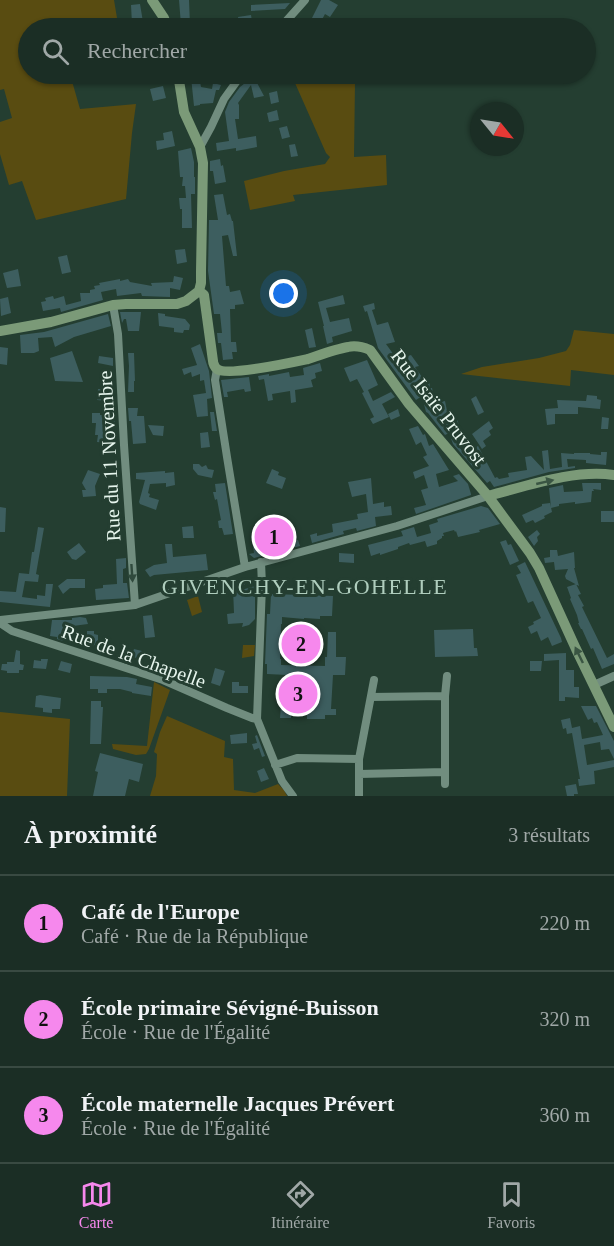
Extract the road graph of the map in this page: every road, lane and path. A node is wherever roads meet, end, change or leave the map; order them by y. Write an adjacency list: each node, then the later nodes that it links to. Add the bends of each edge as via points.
1 (152, 0): 3 (street)
2 (305, 0): 4 (street)
3 (163, 18)
4 (289, 18)
5 (180, 84): 7 (street, via 184,112)
6 (235, 84): 7 (street)
7 (200, 147): 8 (street, via 203,163)
8 (199, 291): 9 (street, via 177,304); 11 (street, via 204,295 211,355)
9 (114, 305): 10 (street); 16 (street, Rue du 11 Novembre, one-way to 16)
10 (0, 331)
11 (217, 369): 13 (street, Rue Isaïe Pruvost, via 255,369 345,347 370,350 409,404); 15 (street, via 217,391)
12 (614, 475): 13 (street, one-way to 12, via 579,475)
13 (488, 496): 14 (street); 21 (street, Rue Isaïe Pruvost, one-way to 13, via 539,568)
14 (261, 565): 15 (street); 24 (street)
15 (245, 567): 16 (street)
16 (135, 605): 17 (street)
17 (0, 621): 24 (street, Rue de la Chapelle, via 12,631 163,680)
18 (447, 676): 22 (street)
19 (614, 676): 21 (street)
20 (374, 680): 23 (street)
21 (594, 685): 25 (street, Rue Isaïe Pruvost)
22 (445, 696): 23 (street); 28 (street)
23 (371, 697): 26 (street)
24 (257, 719): 27 (street)
25 (614, 726)
26 (359, 759): 27 (street, via 297,758); 29 (street)
27 (275, 765): 31 (street)
28 (445, 772): 29 (street); 30 (street)
29 (359, 774): 32 (street)
30 (445, 784)
31 (293, 796)
32 (359, 796)

